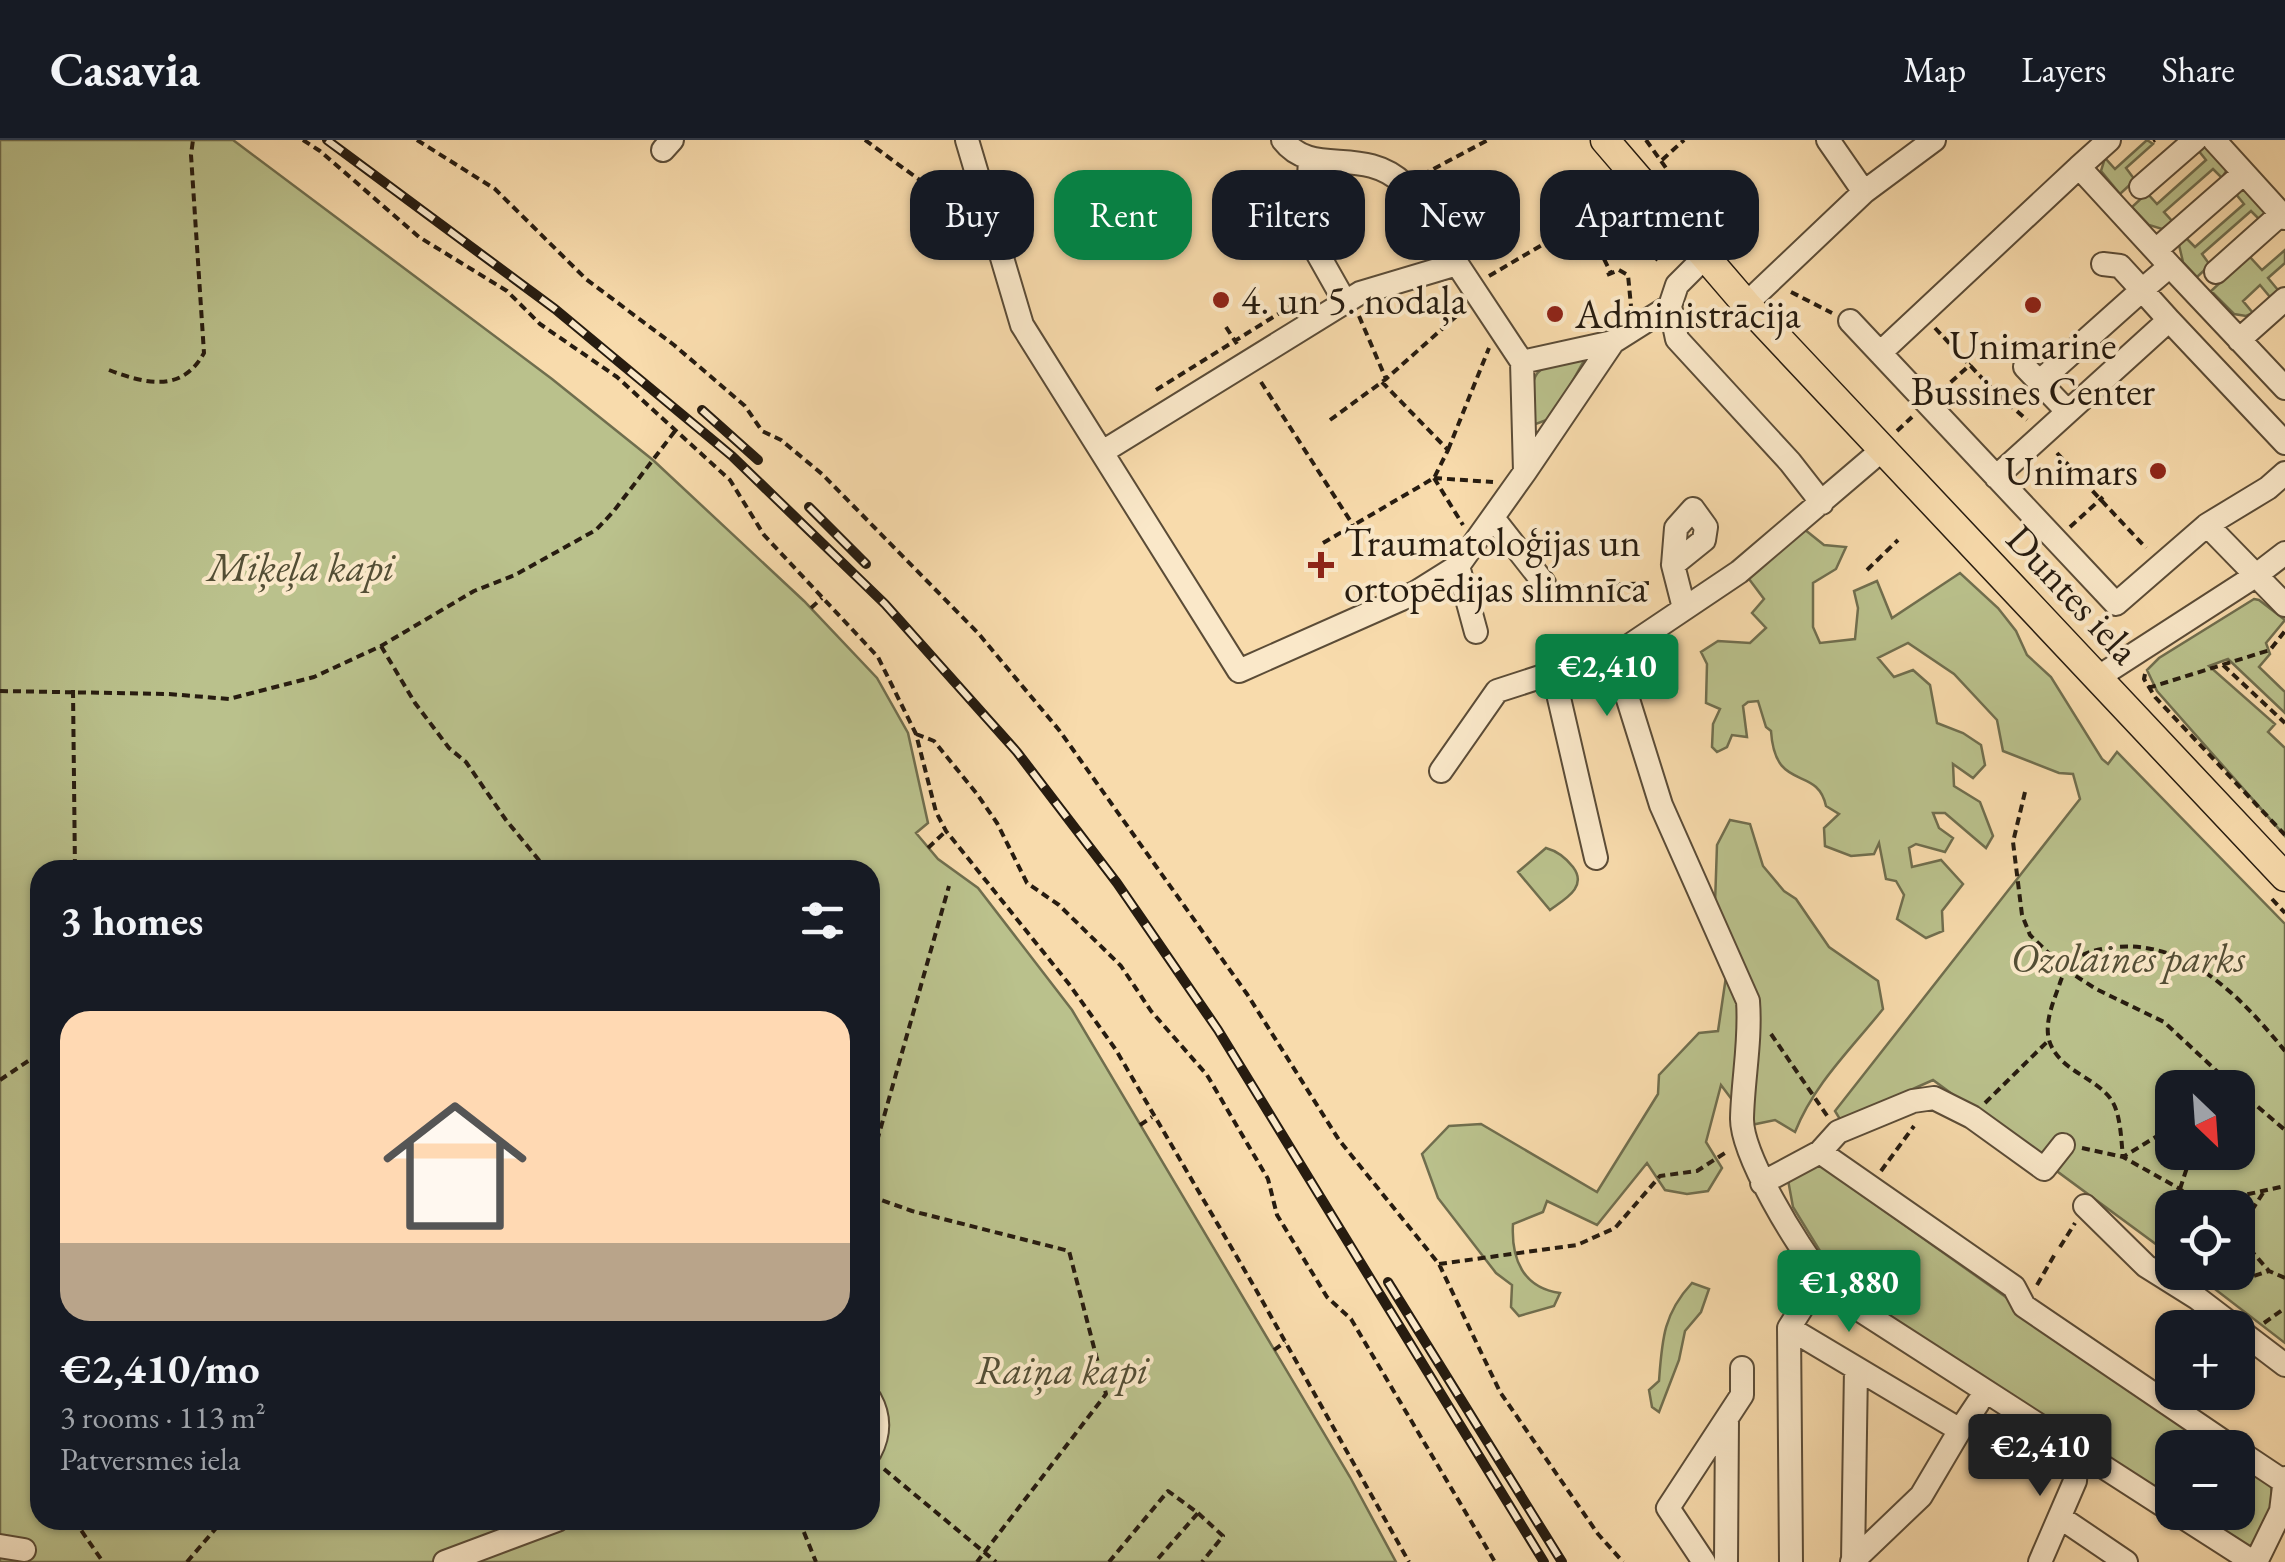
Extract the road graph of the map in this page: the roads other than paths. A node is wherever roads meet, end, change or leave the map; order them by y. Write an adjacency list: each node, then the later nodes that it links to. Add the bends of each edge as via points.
1 (967, 140): 36 (street, via 1022,325)
2 (1605, 140): 10 (main road, Duntes iela)
3 (1828, 140): 13 (street)
4 (1934, 140): 13 (street)
5 (2109, 140): 9 (street)
6 (2195, 140): 12 (street)
7 (2214, 140): 11 (street)
8 (1296, 146): 18 (street, via 1373,163 1404,184); 23 (street, via 1306,234)
9 (2079, 167): 15 (street); 30 (street)
10 (1630, 170)
11 (2244, 173): 14 (street); 15 (street)
12 (2141, 187)
13 (1864, 192): 24 (street)
14 (2283, 216): 20 (street)
15 (2163, 258): 21 (street); 28 (street)
16 (1702, 260): 25 (street, via 1677,284)
17 (1706, 260): 24 (main road, Duntes iela)
18 (1457, 264): 23 (street); 31 (street)
19 (2103, 264): 21 (street, via 2120,266)
20 (2216, 272)
21 (2142, 290): 26 (street); 33 (street, via 2032,375)
22 (2285, 299): 28 (street)
23 (1349, 302): 36 (street)
24 (1746, 304): 35 (main road, Duntes iela)
25 (1670, 306): 29 (street); 40 (street, via 1677,338)
26 (2169, 320): 33 (street); 34 (street)
27 (1850, 321): 30 (street)
28 (2239, 340): 32 (street)
29 (1613, 342): 31 (street); 39 (street)
30 (1880, 353): 38 (street)
31 (1522, 362): 39 (street)
32 (2285, 388)
33 (2067, 412): 38 (street)
34 (2285, 443)
35 (1882, 450): 40 (street); 53 (main road, Duntes iela)
36 (1104, 451): 45 (street, via 1239,671 1416,593)
37 (2285, 473): 42 (street)
38 (1996, 477): 42 (street, via 2116,604)
39 (1522, 478): 41 (street)
40 (1822, 503): 49 (street)
41 (1493, 518): 45 (street); 47 (street)
42 (2207, 525): 46 (street)
43 (2285, 553): 46 (street)
44 (1673, 564): 49 (street)
45 (1458, 566): 50 (street)
46 (2255, 576): 48 (street); 53 (street)
47 (1544, 583)
48 (2285, 605)
49 (1684, 608): 51 (street)
50 (1476, 632)
51 (1622, 650): 52 (street); 59 (street, via 1626,693 1661,805 1748,1001 1743,1130)
52 (1552, 672): 54 (street, via 1498,691); 55 (street)
53 (2098, 678): 56 (main road, Duntes iela)
54 (1441, 770)
55 (1596, 858)
56 (2285, 878)
57 (2063, 1146): 58 (street, via 2044,1170 1934,1098 1838,1132)
58 (1820, 1152): 59 (street); 69 (street, via 2014,1287 2024,1306)
59 (1762, 1183): 61 (street)
60 (2085, 1206): 63 (street, via 2146,1266)
61 (1822, 1276): 62 (street); 70 (street, via 1863,1312)
62 (1789, 1328): 65 (street); 81 (street)
63 (2285, 1365)
64 (1742, 1368): 67 (street, via 1742,1396)
65 (1856, 1368): 68 (street); 77 (street)
66 (1978, 1403): 68 (street)
67 (1727, 1419): 79 (street, via 1668,1508); 80 (street)
68 (1960, 1430): 77 (street, via 1921,1496)
69 (2207, 1430)
70 (2076, 1450): 73 (street); 74 (street, via 2075,1481)
71 (2255, 1462): 72 (street)
72 (2284, 1480): 84 (street, via 2281,1511)
73 (2155, 1500)
74 (2060, 1518): 82 (street); 83 (street)
75 (530, 1530): 78 (street)
76 (2203, 1530): 84 (street)
77 (1852, 1561)
78 (444, 1562)
79 (1704, 1562)
80 (1726, 1562)
81 (1791, 1562)
82 (2040, 1562)
83 (2126, 1562)
84 (2254, 1562)

